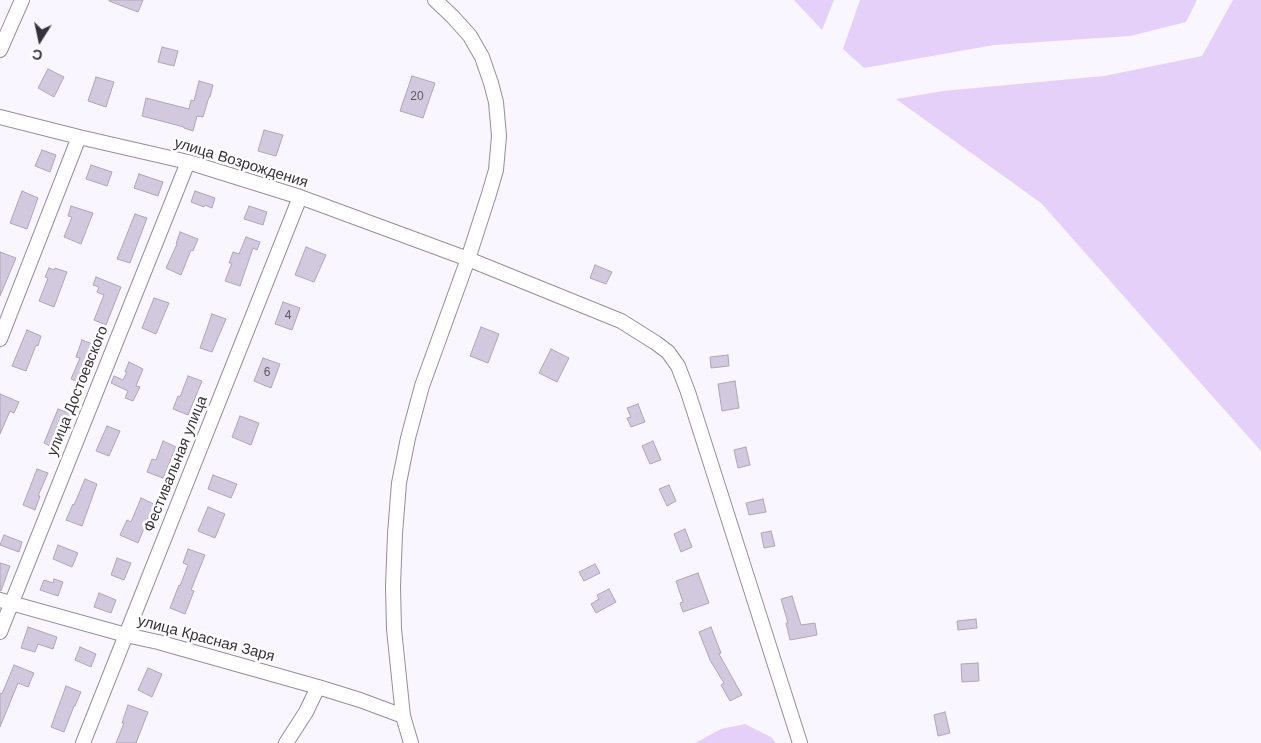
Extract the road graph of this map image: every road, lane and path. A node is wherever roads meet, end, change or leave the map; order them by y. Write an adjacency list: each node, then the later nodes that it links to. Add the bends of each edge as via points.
1 (22, 0): 3 (street)
2 (434, 0): 8 (street, via 470,36 482,57 496,102 499,136 496,170)
3 (0, 50)
4 (0, 117): 5 (street, улица Возрождения)
5 (79, 137): 6 (street, улица Возрождения); 9 (street)
6 (188, 162): 7 (street, улица Возрождения); 10 (street, улица Достоевского)
7 (300, 197): 8 (street, улица Возрождения); 12 (street, Фестивальная улица)
8 (468, 259): 14 (street, via 422,386 399,483 393,586); 18 (street, улица Возрождения, via 621,321 662,347 678,366)
9 (0, 339)
10 (5, 601): 11 (street, улица Достоевского); 12 (street, улица Красная Заря)
11 (0, 632)
12 (126, 635): 13 (street, улица Красная Заря); 15 (street, Фестивальная улица)
13 (318, 687): 14 (street, улица Красная Заря); 16 (street)
14 (403, 716): 17 (street)
15 (83, 743)
16 (286, 743)
17 (411, 743)
18 (800, 743)

